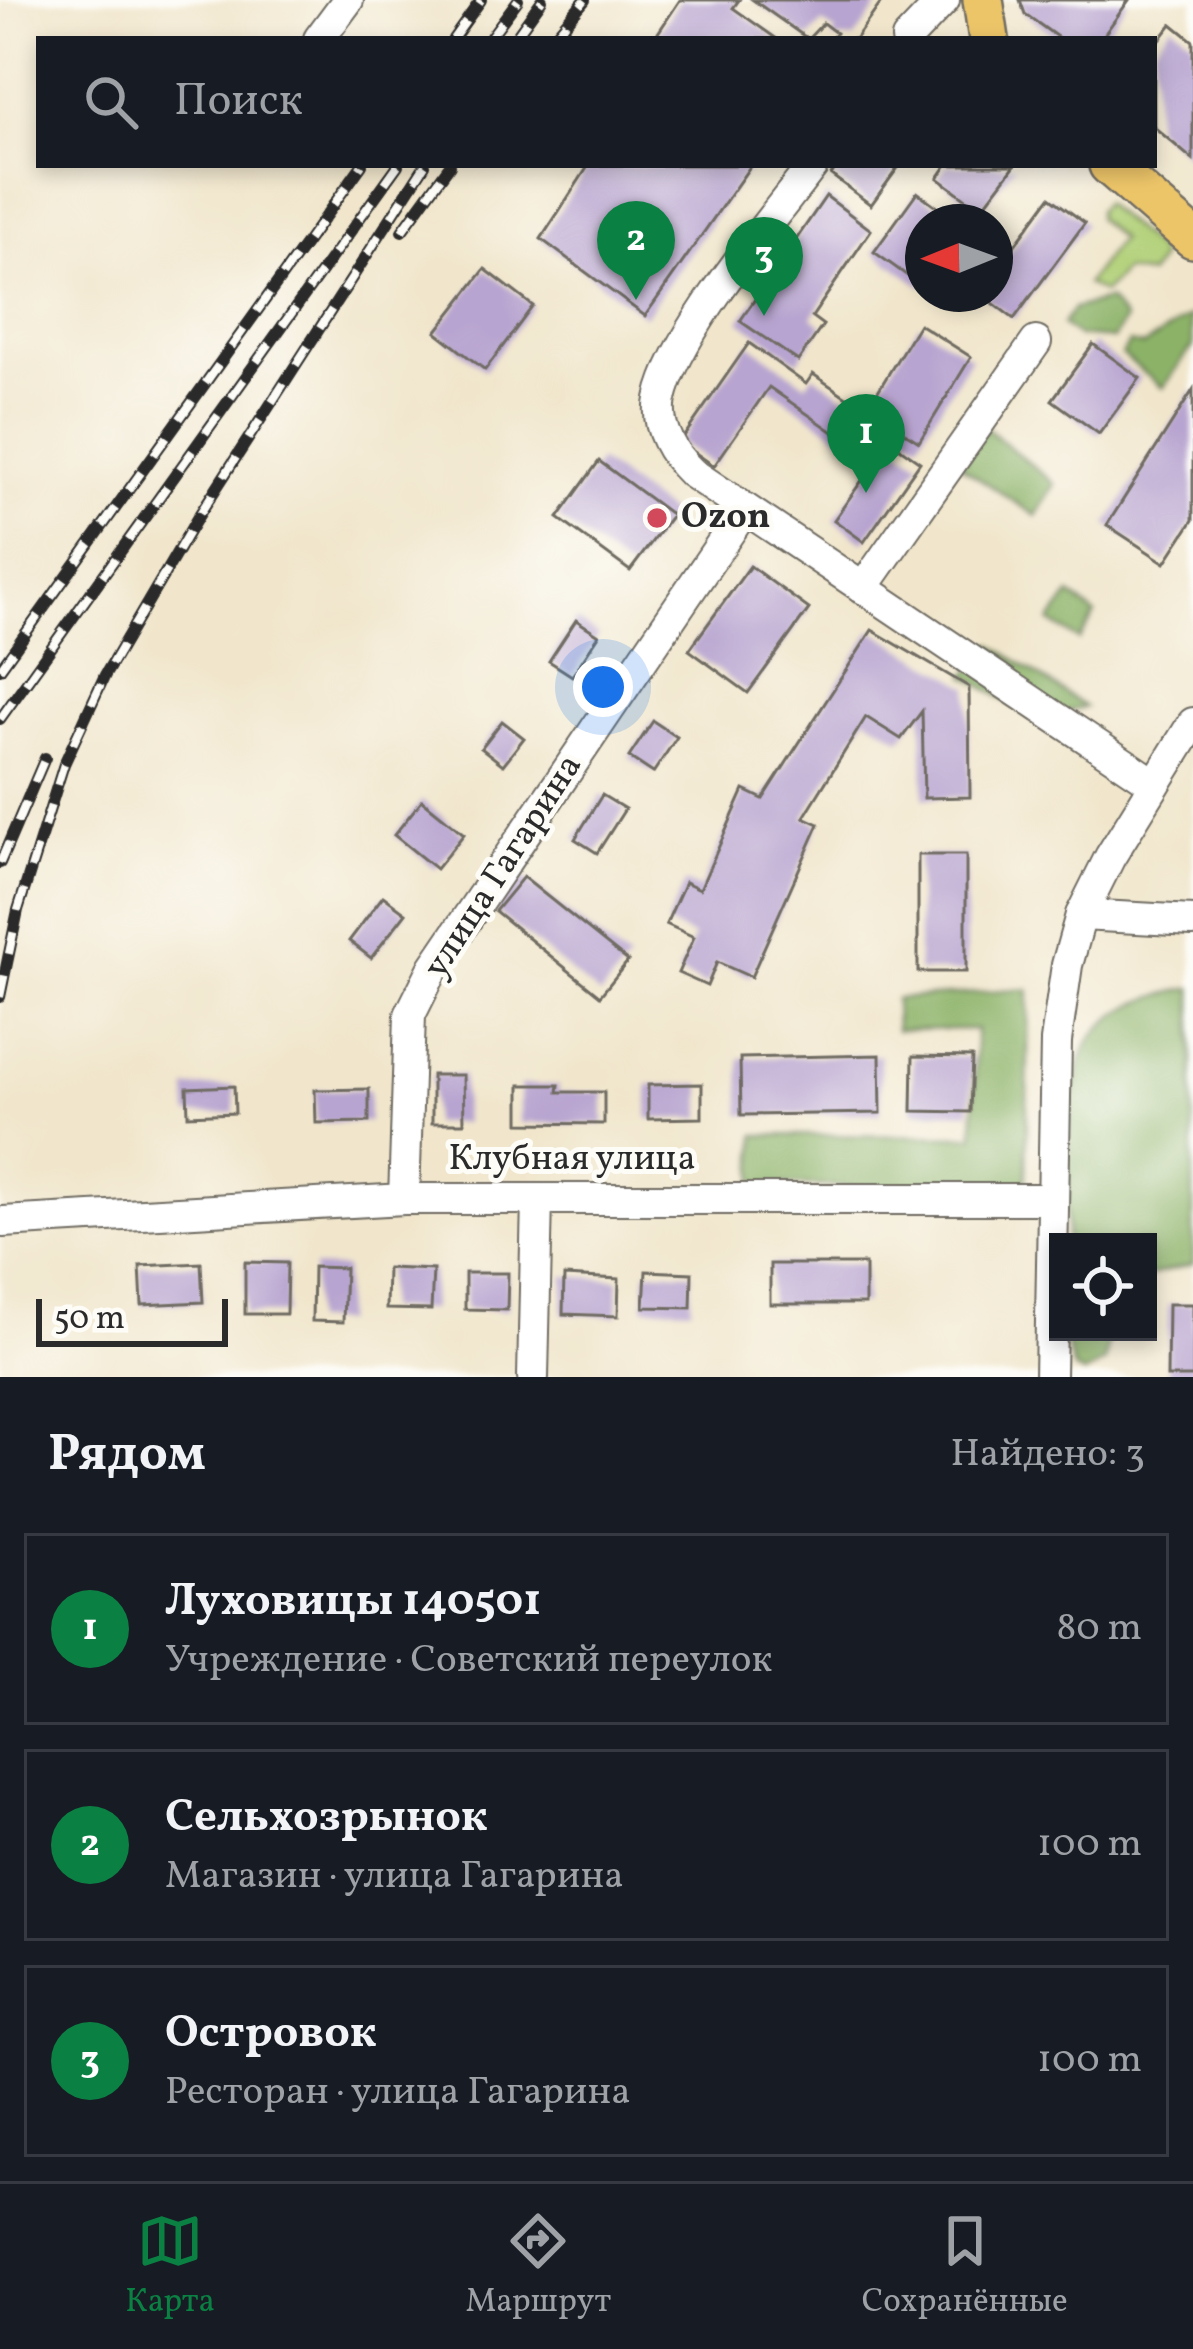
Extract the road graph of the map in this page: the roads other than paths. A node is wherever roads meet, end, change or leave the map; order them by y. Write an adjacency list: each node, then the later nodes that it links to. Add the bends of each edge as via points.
1 (348, 0): 3 (street)
2 (974, 12): 4 (street)
3 (321, 36)
4 (914, 36)
5 (811, 168): 9 (street, via 686,343 661,399 678,460)
6 (1112, 168): 7 (main road)
7 (1193, 238)
8 (1036, 342): 10 (street)
9 (745, 509): 10 (street); 15 (street, улица Гагарина, via 434,967 410,1015)
10 (863, 588): 12 (street)
11 (1193, 723): 12 (street)
12 (1155, 784): 13 (street)
13 (1081, 914): 14 (street); 17 (street, via 1056,1041)
14 (1193, 921)
15 (404, 1199): 16 (street, Клубная улица); 18 (street, Клубная улица)
16 (537, 1199): 17 (street, Клубная улица); 19 (street)
17 (1052, 1199): 20 (street)
18 (3, 1222)
19 (533, 1377)
20 (1050, 1377)

